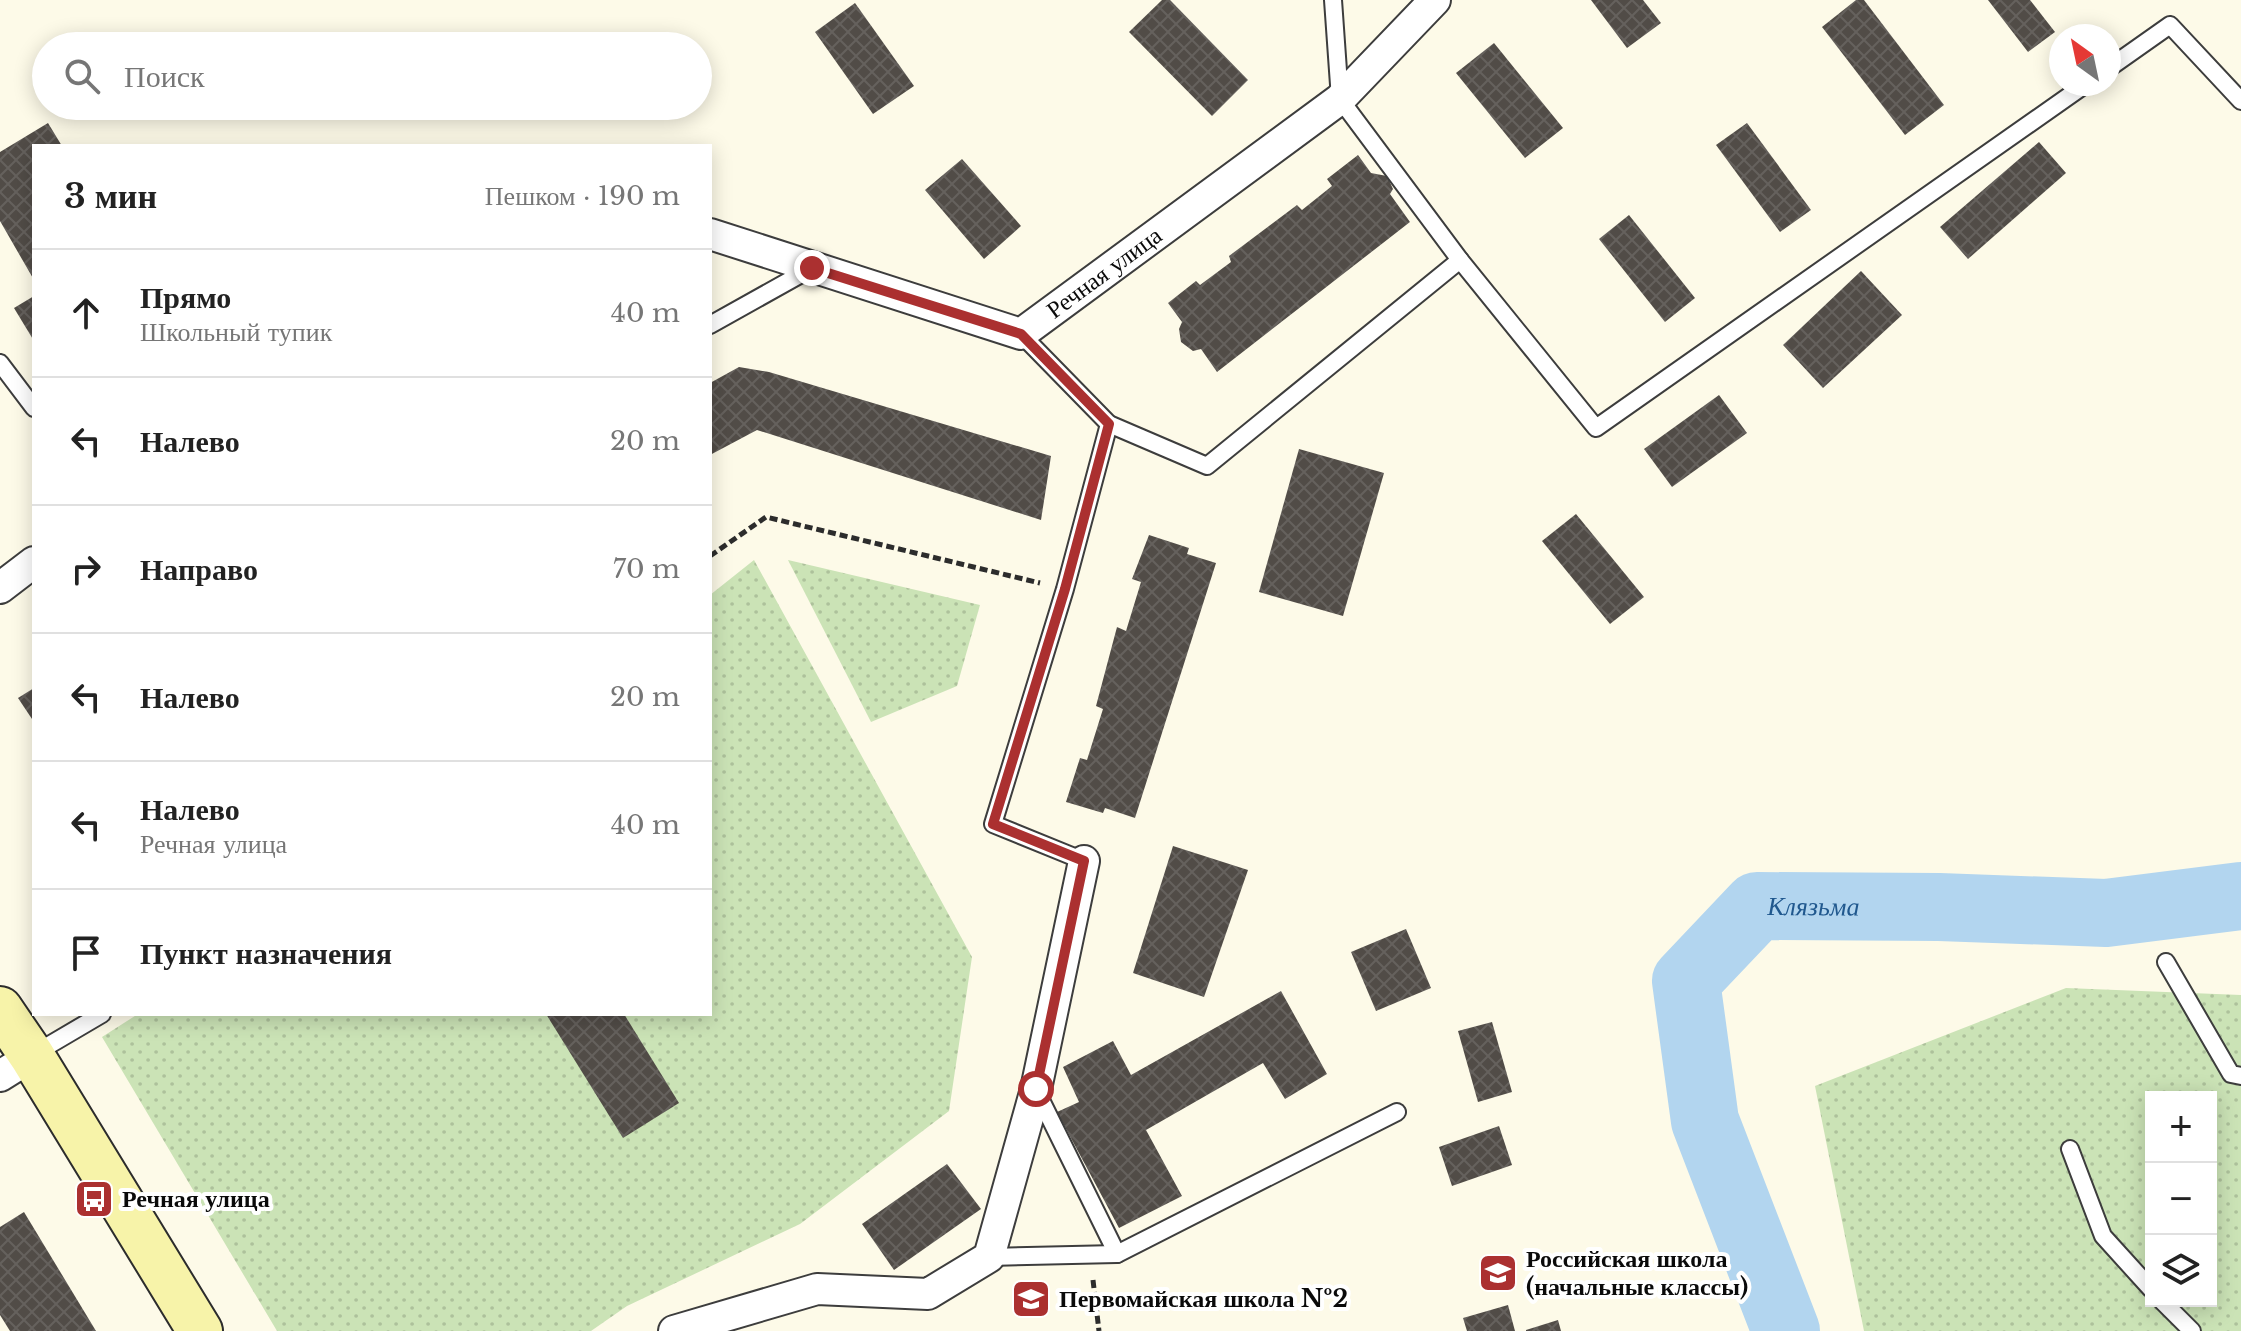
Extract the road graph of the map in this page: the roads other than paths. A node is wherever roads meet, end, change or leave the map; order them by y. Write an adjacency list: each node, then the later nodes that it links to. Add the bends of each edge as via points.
1 (1333, 0): 5 (lane)
2 (1435, 0): 5 (street, Речная улица)
3 (2121, 60): 6 (lane, via 2170,25)
4 (2069, 96): 8 (lane, via 1596,428)
5 (1340, 99): 8 (lane); 11 (street, Речная улица)
6 (2241, 101)
7 (712, 235): 9 (street, Речная улица)
8 (1460, 260): 14 (lane, via 1207,466)
9 (812, 268): 10 (lane); 11 (street, Речная улица)
10 (712, 324)
11 (1021, 334): 14 (lane)
12 (0, 363): 13 (lane)
13 (32, 405)
14 (1109, 424): 17 (lane, via 993,824)
15 (32, 564): 16 (street)
16 (0, 588)
17 (1084, 861): 23 (street)
18 (2166, 962): 22 (lane, via 2231,1074)
19 (0, 1009): 21 (main road)
20 (99, 1016): 21 (lane)
21 (16, 1066): 30 (main road)
22 (2241, 1076)
23 (1036, 1089): 26 (lane); 27 (street)
24 (1397, 1112): 26 (lane)
25 (2070, 1149): 28 (lane, via 2103,1236)
26 (1117, 1254): 27 (lane)
27 (989, 1257): 31 (street, via 928,1294 817,1289)
28 (2145, 1282)
29 (2168, 1307): 32 (lane)
30 (200, 1331)
31 (674, 1331)
32 (2192, 1331)

